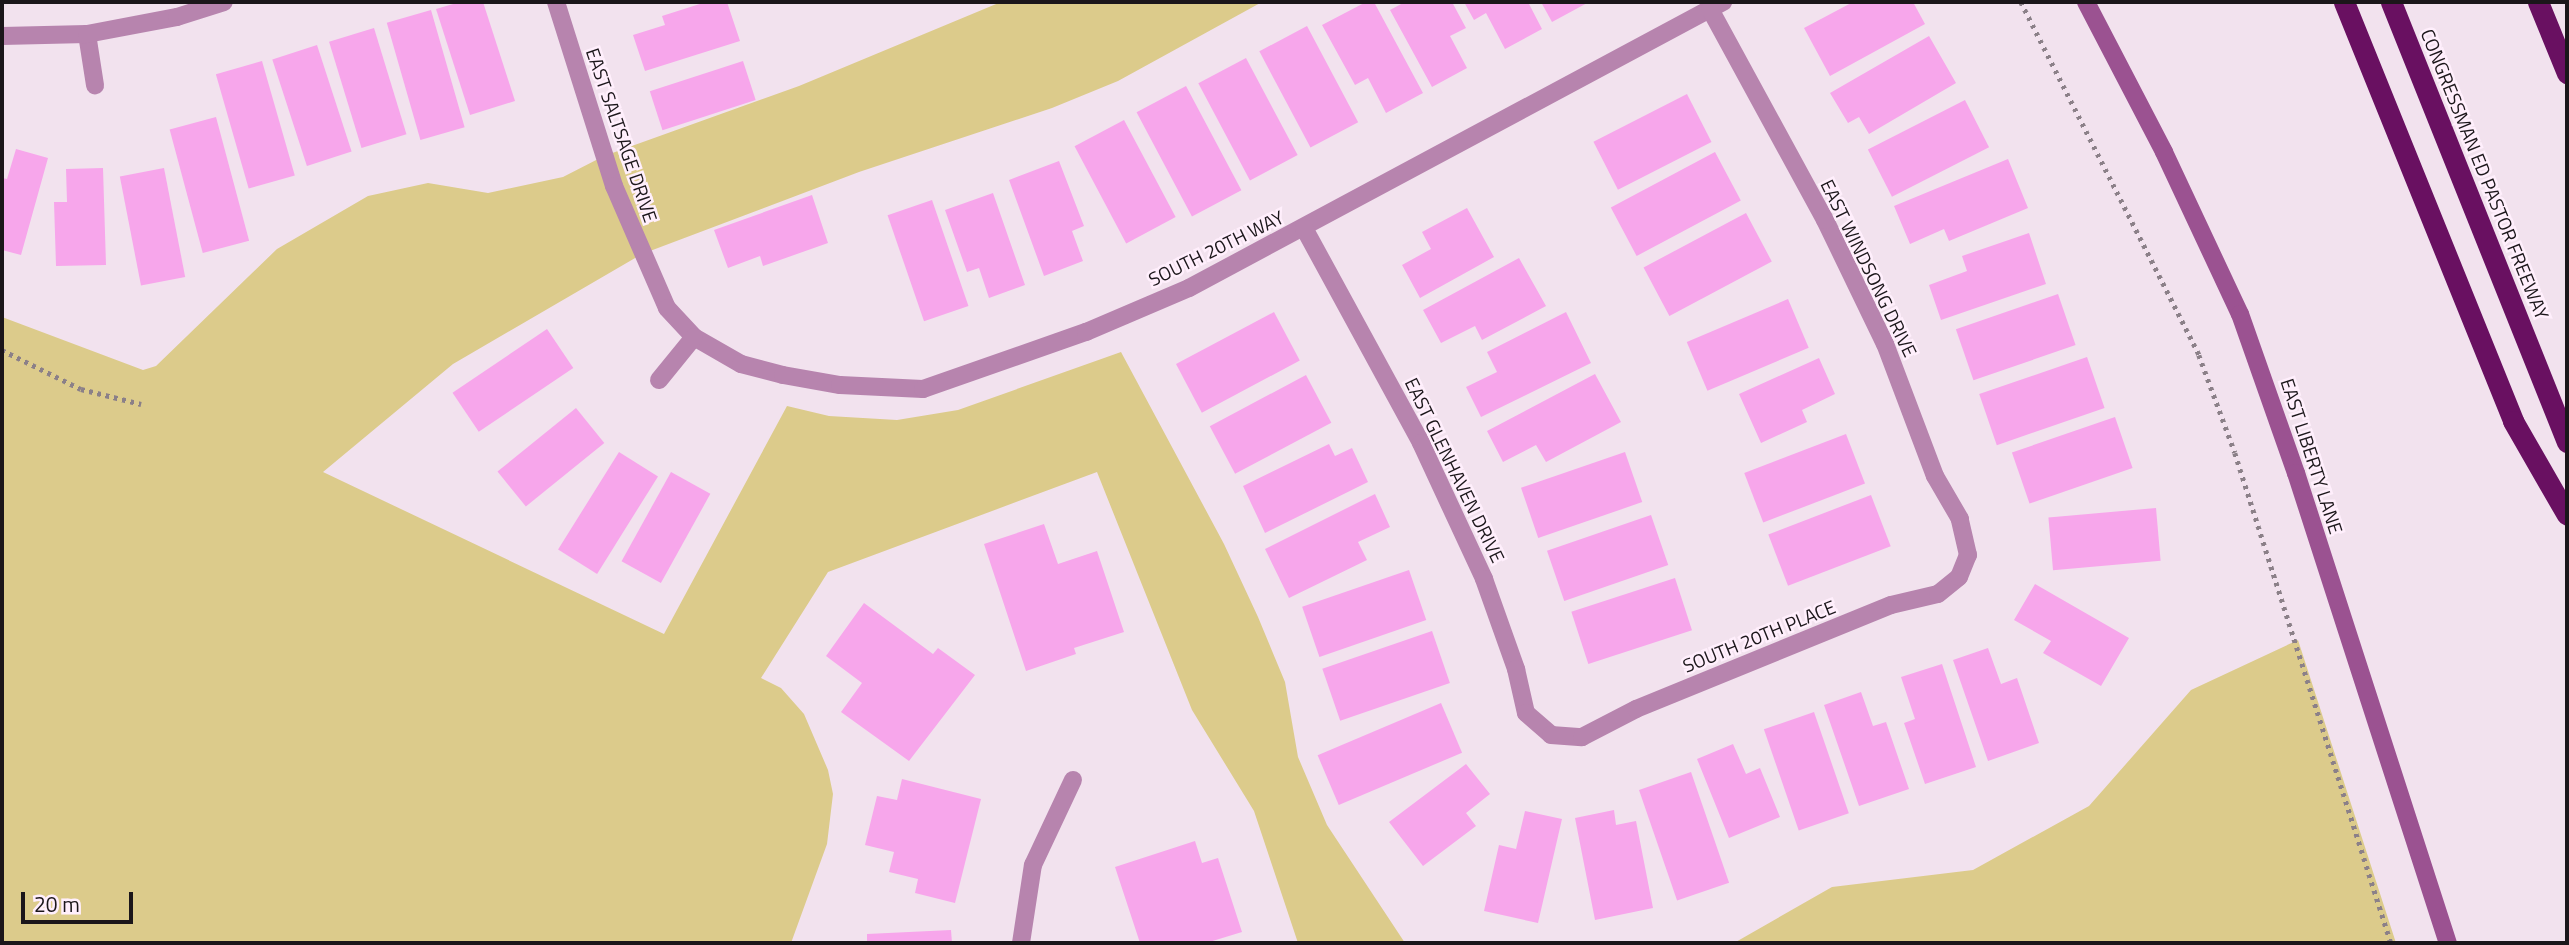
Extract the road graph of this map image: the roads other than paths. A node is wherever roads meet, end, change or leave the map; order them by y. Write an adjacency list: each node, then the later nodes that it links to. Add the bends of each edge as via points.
1 (224, 2): 8 (street, via 177,17)
2 (556, 2): 13 (street, EAST SALTSAGE DRIVE, via 614,186 667,308)
3 (2086, 2): 21 (street, EAST LIBERTY LANE, via 2164,152 2240,314 2297,473)
4 (2344, 2): 16 (highway, via 2513,421)
5 (2391, 2): 15 (highway, CONGRESSMAN ED PASTOR FREEWAY)
6 (2538, 2): 10 (highway)
7 (1717, 5): 12 (street, SOUTH 20TH WAY); 17 (street, EAST WINDSONG DRIVE, via 1885,344 1935,476 1960,519)
8 (87, 34): 9 (street); 11 (street)
9 (2, 36)
10 (2567, 73)
11 (95, 85)
12 (1304, 228): 13 (street, SOUTH 20TH WAY, via 1189,288 1086,332 923,389 840,385 783,375 741,364); 18 (street, EAST GLENHAVEN DRIVE, via 1421,443 1484,579 1516,669 1526,713)
13 (694, 337): 14 (street)
14 (659, 380)
15 (2567, 442)
16 (2567, 515)
17 (1968, 555): 18 (street, SOUTH 20TH PLACE, via 1959,577 1938,594 1878,611 1636,709 1582,737)
18 (1551, 735)
19 (1073, 780): 20 (street, via 1032,865)
20 (1021, 943)
21 (2448, 943)

